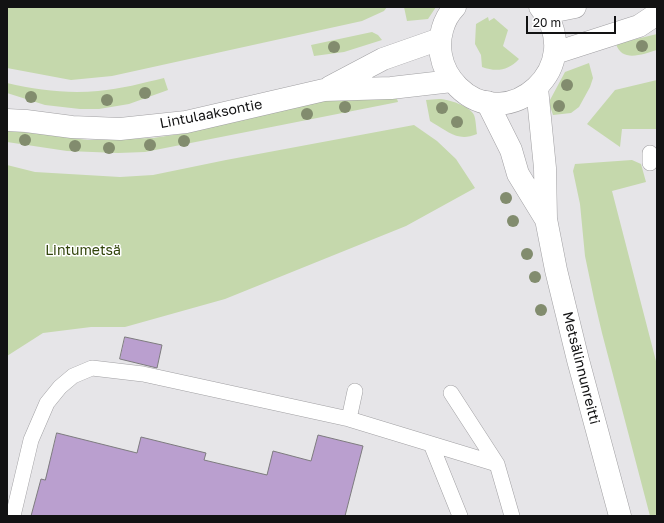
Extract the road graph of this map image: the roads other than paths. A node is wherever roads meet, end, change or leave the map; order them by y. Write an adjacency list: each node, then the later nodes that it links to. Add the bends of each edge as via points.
1 (455, 7): 5 (street, via 444,24)
2 (575, 7): 3 (street)
3 (542, 10): 6 (street, via 555,39)
4 (657, 14): 6 (street, via 639,26)
5 (440, 39): 7 (street, via 442,61); 9 (street, Lintulaaksontie, via 383,59)
6 (555, 53): 8 (street, via 552,66)
7 (452, 81): 9 (street, Lintulaaksontie, via 391,88); 10 (street, via 462,91)
8 (537, 88): 10 (street, via 514,101); 12 (street, Metsälinnunreitti, via 545,168)
9 (324, 90): 11 (street, Lintulaaksontie, via 186,122 127,128 72,127)
10 (487, 102): 12 (street, Metsälinnunreitti, via 511,150 518,174)
11 (13, 117)
12 (546, 219): 21 (street, Metsälinnunreitti, via 578,360)
13 (355, 391): 15 (lane)
14 (451, 393): 17 (lane)
15 (349, 419): 16 (lane); 18 (lane, via 143,374 92,368 73,376 47,403 31,440)
16 (431, 444): 17 (lane); 19 (lane)
17 (498, 464): 20 (lane)
18 (13, 516)
19 (460, 516)
20 (512, 516)
21 (620, 516)

